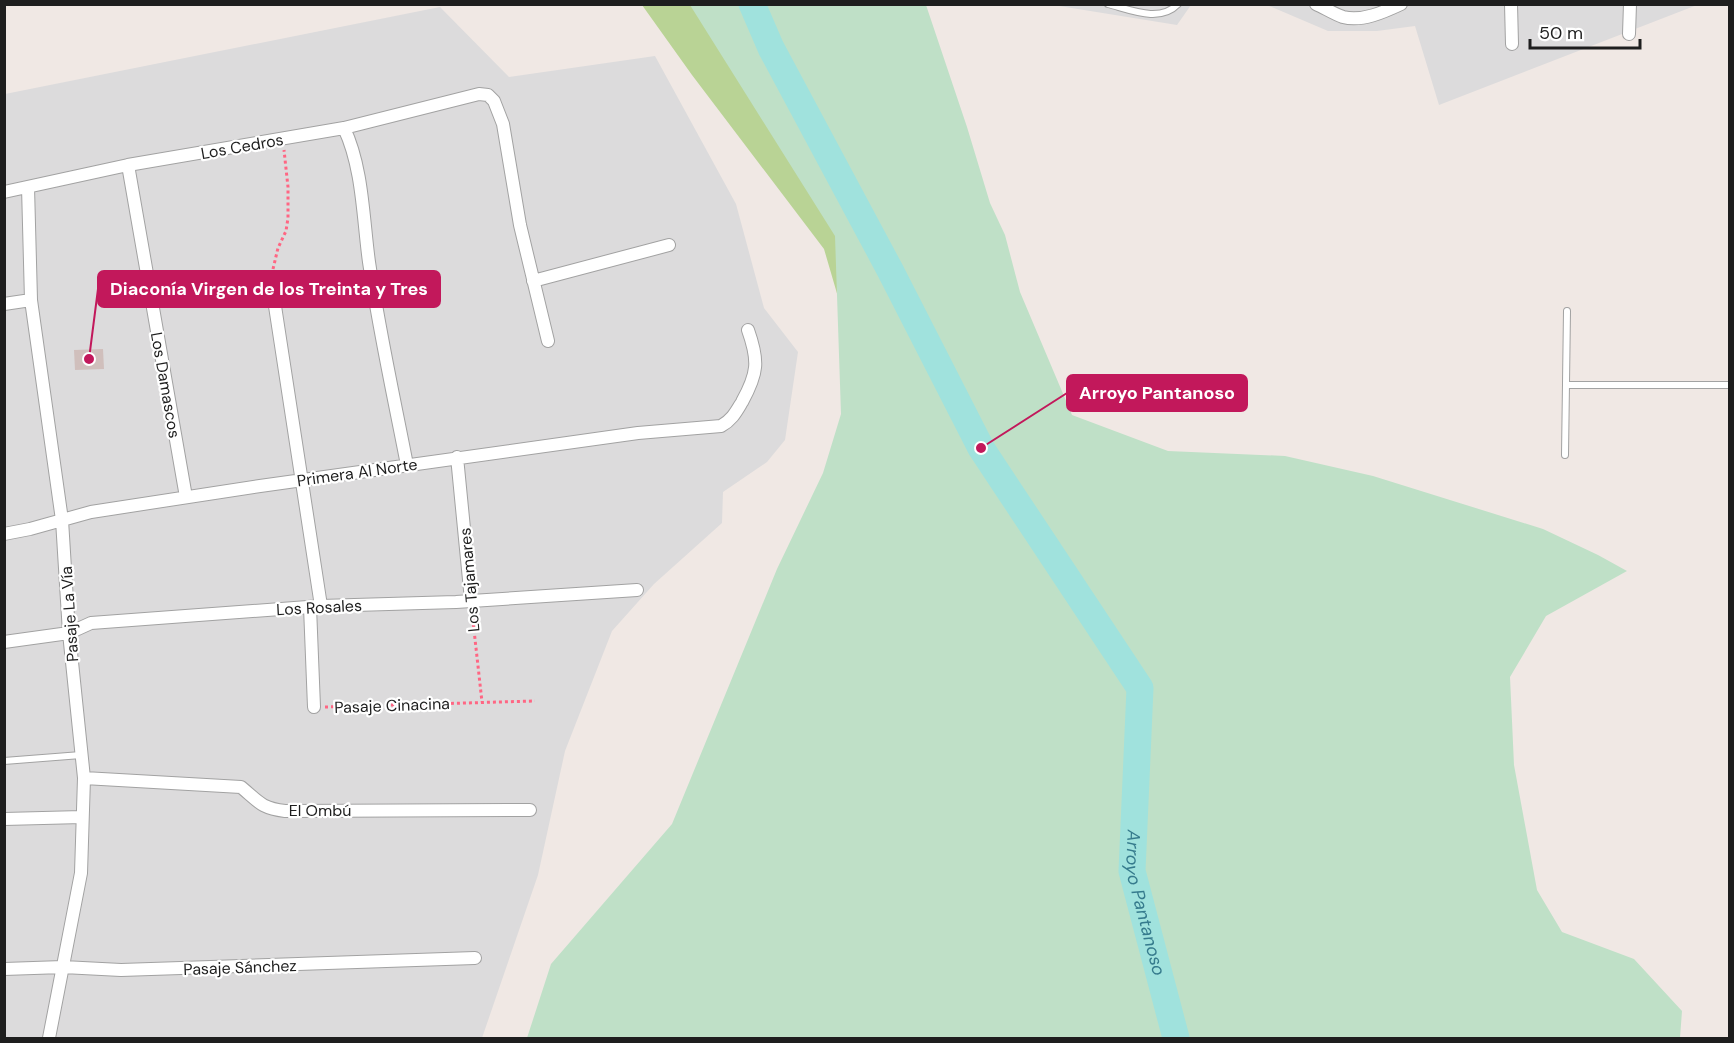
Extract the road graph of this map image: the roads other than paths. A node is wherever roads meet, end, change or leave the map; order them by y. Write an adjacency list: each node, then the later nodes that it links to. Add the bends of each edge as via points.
1 (1108, 4): 2 (lane, via 1153,15 1170,13)
2 (1178, 4)
3 (1316, 4): 4 (street, via 1345,17 1380,13)
4 (1401, 4)
5 (1511, 4): 8 (street)
6 (1630, 4): 7 (street)
7 (1629, 34)
8 (1512, 44)
9 (344, 128): 10 (street, Los Cedros); 15 (street, Los Cedros, via 488,95 494,100 503,124); 25 (street, via 356,169 369,265)
10 (128, 165): 11 (street, Los Cedros); 27 (street, Los Damascos)
11 (28, 187): 12 (street, Los Cedros); 16 (street, Pasaje La Vía)
12 (4, 192)
13 (669, 245): 15 (street)
14 (271, 280): 26 (street, Pasaje Cinacina)
15 (533, 281): 20 (street)
16 (31, 300): 17 (street); 28 (street, Pasaje La Vía)
17 (4, 304)
18 (1566, 311): 21 (lane)
19 (748, 330): 24 (street, Primera Al Norte, via 754,349 753,382 728,422 713,428 638,433)
20 (548, 341)
21 (1566, 385): 22 (lane); 23 (lane)
22 (1730, 385)
23 (1565, 455)
24 (457, 457): 25 (street, Primera Al Norte); 31 (street, Los Tajamares)
25 (407, 465): 26 (street, Primera Al Norte)
26 (303, 480): 27 (street, Primera Al Norte); 32 (street, Pasaje Cinacina)
27 (186, 497): 28 (street, Primera Al Norte)
28 (62, 520): 29 (street, Primera Al Norte); 33 (street, Pasaje La Vía)
29 (4, 534)
30 (637, 590): 31 (street, Los Rosales)
31 (471, 600): 32 (street, Los Rosales)
32 (315, 606): 33 (street, Los Rosales, via 91,623); 35 (street, Pasaje Cinacina)
33 (69, 633): 34 (street, Los Rosales); 36 (street, Pasaje La Vía)
34 (4, 642)
35 (314, 707)
36 (82, 755): 37 (lane); 38 (street, Pasaje La Vía)
37 (4, 761)
38 (84, 778): 39 (street, El Ombú, via 241,786 270,809 285,811); 40 (street, Pasaje La Vía)
39 (530, 810)
40 (82, 817): 41 (street); 43 (street, Pasaje La Vía, via 81,873)
41 (4, 819)
42 (475, 958): 43 (street, Pasaje Sánchez, via 121,970)
43 (63, 968): 44 (street, Pasaje Sánchez); 45 (street, Pasaje La Vía)
44 (4, 969)
45 (49, 1038)

